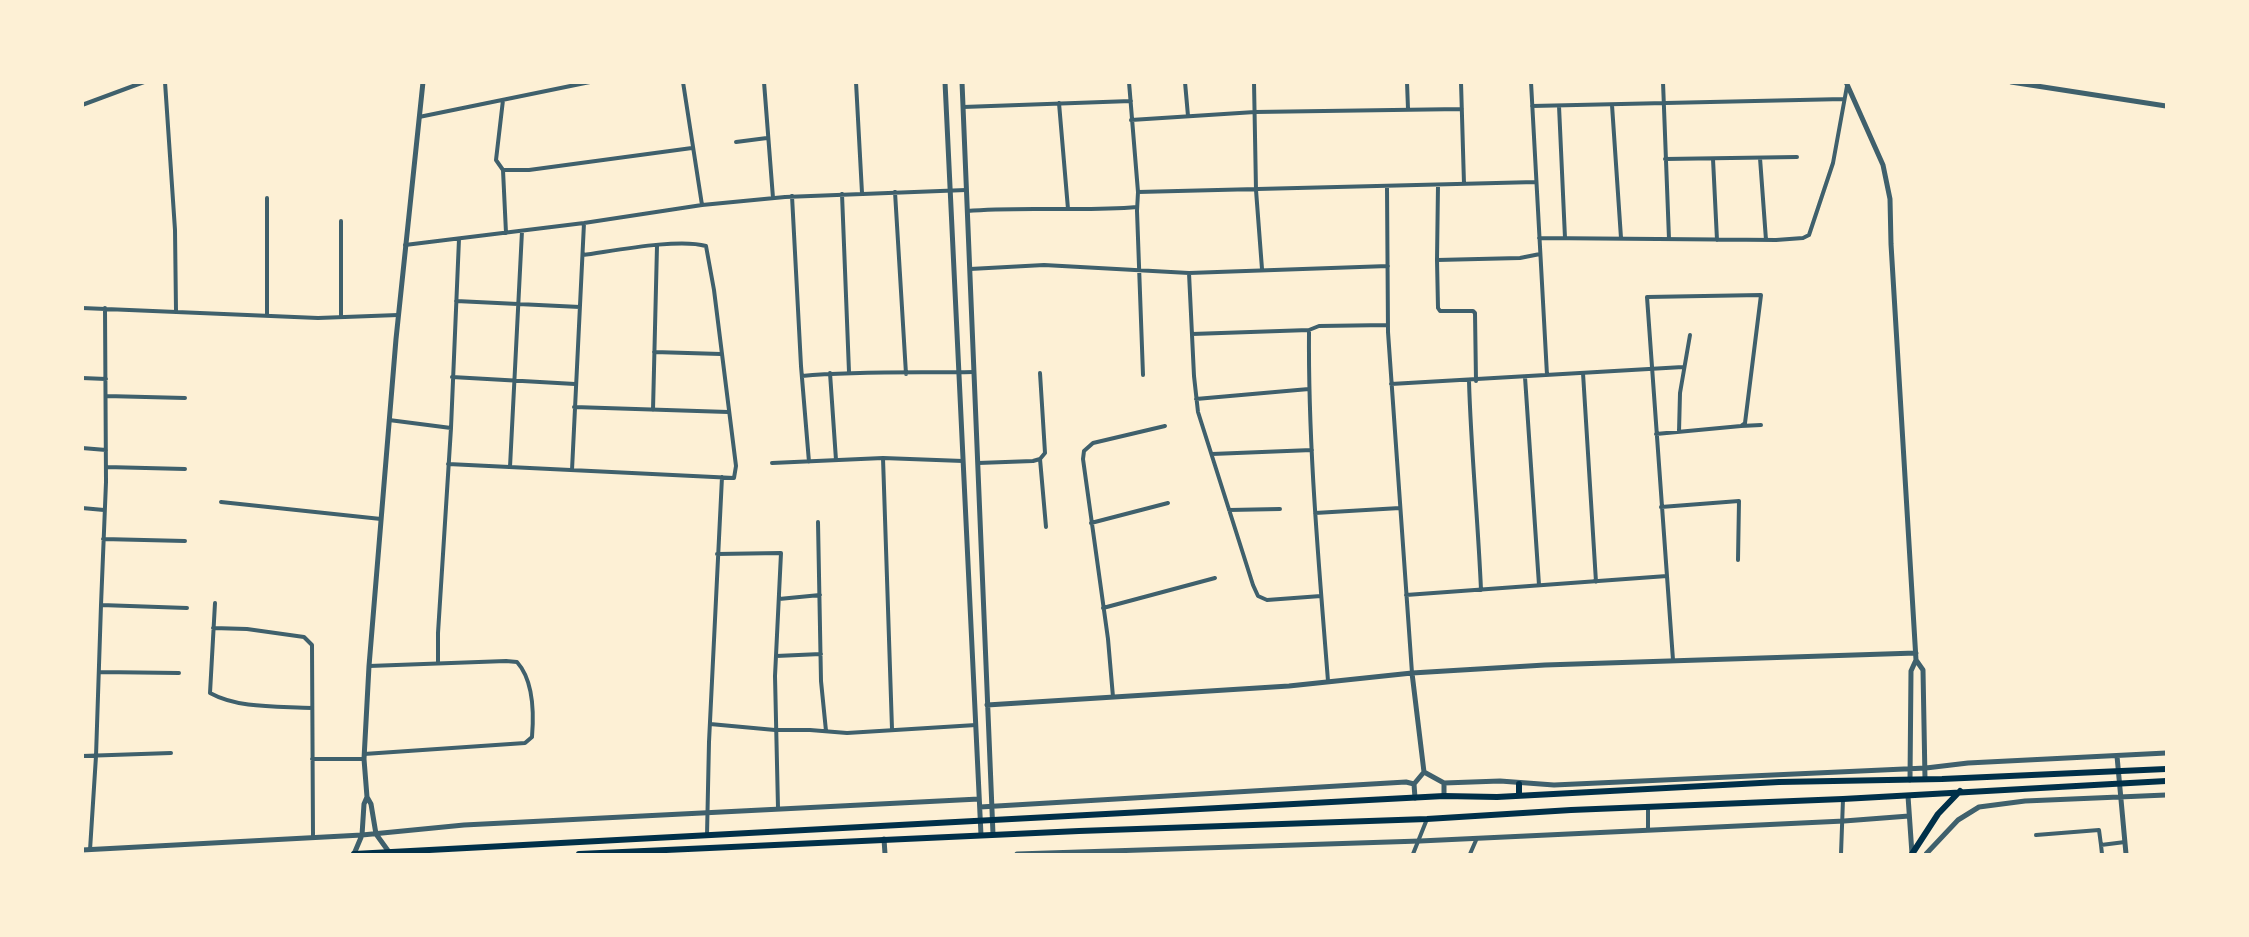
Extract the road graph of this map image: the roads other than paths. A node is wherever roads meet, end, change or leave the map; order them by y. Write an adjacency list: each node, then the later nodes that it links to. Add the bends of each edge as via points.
1 (144, 82): 25 (street)
2 (165, 82): 89 (street, via 175,230)
3 (424, 82): 35 (street)
4 (590, 82): 21 (street)
5 (683, 82): 39 (street)
6 (764, 82): 37 (street)
7 (856, 82): 54 (street)
8 (945, 82): 49 (street)
9 (962, 82): 30 (street)
10 (1129, 82): 22 (street)
11 (1185, 82): 34 (street)
12 (1254, 82): 33 (street)
13 (1407, 82): 31 (street)
14 (1461, 82): 32 (street)
15 (1531, 82): 27 (street)
16 (1663, 82): 24 (street)
17 (2011, 82): 19 (street)
18 (1847, 84): 20 (street); 182 (street, via 1883,165 1890,199)
19 (2037, 84): 29 (street)
20 (1844, 99): 24 (street); 73 (street, via 1833,162 1809,235)
21 (503, 100): 35 (street); 44 (street, via 496,160)
22 (1131, 101): 23 (street); 36 (street)
23 (1059, 103): 30 (street); 61 (street)
24 (1664, 104): 26 (street); 43 (street)
25 (82, 105)
26 (1612, 105): 28 (street); 69 (street)
27 (1532, 106): 28 (street); 45 (street)
28 (1559, 106): 68 (street)
29 (2166, 106)
30 (963, 107): 50 (street)
31 (1408, 109): 32 (street); 33 (street)
32 (1462, 109): 46 (street)
33 (1255, 112): 34 (street); 51 (street)
34 (1188, 116): 36 (street)
35 (419, 117): 74 (street)
36 (1131, 120): 53 (street)
37 (768, 138): 38 (street); 58 (street)
38 (736, 142)
39 (692, 148): 44 (street, via 529,170); 59 (street)
40 (1797, 157): 41 (street)
41 (1760, 158): 42 (street); 73 (street)
42 (1713, 159): 43 (street); 72 (street)
43 (1665, 160): 71 (street)
44 (503, 170): 66 (street)
45 (1536, 182): 46 (street); 67 (street)
46 (1464, 184): 47 (street)
47 (1438, 185): 48 (street); 78 (street)
48 (1387, 187): 51 (street); 79 (street)
49 (950, 190): 50 (street); 52 (street); 102 (street)
50 (966, 190): 62 (street)
51 (1256, 190): 53 (street); 81 (street)
52 (895, 192): 54 (street); 107 (street)
53 (1138, 192): 60 (street)
54 (862, 193): 55 (street)
55 (842, 194): 56 (street); 101 (street)
56 (792, 196): 58 (street); 110 (street)
57 (267, 198): 91 (street)
58 (773, 198): 59 (street)
59 (702, 205): 64 (street)
60 (1137, 207): 61 (street); 82 (street)
61 (1068, 209): 62 (street)
62 (967, 211): 80 (street)
63 (341, 221): 92 (street)
64 (584, 223): 65 (street); 77 (street)
65 (522, 231): 66 (street); 85 (street)
66 (506, 233): 70 (street)
67 (1539, 238): 68 (street); 76 (street)
68 (1565, 238): 69 (street)
69 (1621, 238): 71 (street)
70 (459, 239): 74 (street); 84 (street)
71 (1669, 239): 72 (street)
72 (1717, 240): 73 (street)
73 (1766, 240)
74 (405, 245): 90 (street)
75 (657, 246): 77 (street); 97 (street); 98 (street, via 696,243 706,246)
76 (1540, 254): 78 (street, via 1520,258); 109 (street)
77 (583, 256): 86 (street)
78 (1437, 260): 117 (street, via 1440,311 1475,313)
79 (1388, 266): 81 (street); 93 (street)
80 (970, 269): 82 (street, via 1044,265); 103 (street)
81 (1262, 269): 83 (street)
82 (1138, 271): 83 (street); 108 (street)
83 (1190, 273): 95 (street)
84 (456, 301): 85 (street); 111 (street)
85 (520, 304): 86 (street); 115 (street)
86 (580, 307): 118 (street)
87 (82, 308): 88 (street)
88 (105, 308): 89 (street); 114 (street)
89 (176, 311): 91 (street)
90 (398, 315): 92 (street); 127 (street)
91 (267, 316): 92 (street)
92 (341, 317)
93 (1388, 325): 94 (street, via 1319,326); 119 (street)
94 (1309, 330): 95 (street); 120 (street)
95 (1192, 334): 123 (street)
96 (1690, 335): 99 (street)
97 (654, 352): 98 (street); 125 (street)
98 (721, 354): 126 (street)
99 (1683, 367): 100 (street); 132 (street)
100 (1650, 369): 106 (street); 130 (street, via 1647,297 1761,295); 133 (street)
101 (849, 372): 104 (street); 107 (street)
102 (959, 372): 103 (street); 107 (street); 141 (street)
103 (974, 372): 143 (street)
104 (830, 373): 110 (street); 139 (street)
105 (1040, 373): 140 (street, via 1045,453)
106 (1583, 373): 109 (street); 170 (street)
107 (906, 374)
108 (1143, 375)
109 (1547, 375): 112 (street)
110 (802, 376): 142 (street)
111 (452, 377): 115 (street); 131 (street)
112 (1525, 377): 117 (street); 171 (street)
113 (82, 378): 114 (street)
114 (106, 379): 121 (street)
115 (515, 381): 118 (street); 147 (street)
116 (1469, 381): 117 (street); 119 (street); 172 (street)
117 (1476, 381)
118 (575, 384): 124 (street)
119 (1391, 384): 155 (street)
120 (1309, 389): 123 (street); 136 (street)
121 (106, 396): 122 (street); 135 (street)
122 (185, 398)
123 (1196, 399): 137 (street)
124 (574, 407): 125 (street); 149 (street)
125 (653, 410): 126 (street)
126 (728, 412): 150 (street, via 736,466 734,478)
127 (389, 420): 131 (street); 160 (street)
128 (1761, 425): 130 (street)
129 (1165, 426): 162 (street, via 1094,443 1084,451)
130 (1742, 426): 132 (street)
131 (450, 428): 144 (street)
132 (1679, 432): 133 (street)
133 (1656, 434): 153 (street)
134 (82, 448): 135 (street)
135 (106, 450): 146 (street)
136 (1312, 450): 137 (street); 159 (street)
137 (1212, 454): 158 (street)
138 (883, 458): 139 (street); 141 (street); 198 (street)
139 (836, 460): 142 (street)
140 (1040, 460): 143 (street); 163 (street)
141 (963, 461): 197 (street)
142 (810, 462): 145 (street)
143 (978, 463): 194 (street)
144 (448, 464): 147 (street); 187 (street)
145 (772, 464)
146 (106, 467): 148 (street); 157 (street)
147 (510, 467): 149 (street)
148 (185, 469)
149 (572, 470): 150 (street)
150 (722, 477): 166 (street)
151 (221, 502): 160 (street)
152 (1168, 503): 162 (street)
153 (1661, 507): 167 (street, via 1740,501); 168 (street)
154 (82, 508): 157 (street)
155 (1400, 508): 159 (street); 174 (street)
156 (1280, 509): 158 (street)
157 (104, 510): 164 (street)
158 (1229, 510): 175 (street, via 1258,596 1267,600)
159 (1315, 513): 175 (street)
160 (381, 519): 188 (street)
161 (818, 522): 173 (street)
162 (1091, 523): 180 (street)
163 (1046, 527)
164 (103, 539): 165 (street); 178 (street)
165 (185, 541)
166 (717, 554): 176 (street, via 781,553); 196 (street)
167 (1738, 560)
168 (1667, 576): 170 (street); 185 (street)
169 (1215, 578): 180 (street)
170 (1596, 582): 171 (street)
171 (1538, 585): 172 (street)
172 (1481, 590): 174 (street)
173 (820, 595): 176 (street); 183 (street)
174 (1406, 595): 191 (street)
175 (1321, 596): 192 (street)
176 (779, 599): 184 (street)
177 (214, 603): 181 (street)
178 (101, 605): 179 (street); 189 (street)
179 (187, 608)
180 (1103, 608): 193 (street)
181 (213, 628): 195 (street, via 304,636 312,645); 195 (street, via 210,693 240,703)
182 (1916, 653): 185 (street); 186 (street)
183 (821, 654): 184 (street); 200 (street)
184 (776, 656): 199 (street)
185 (1673, 660): 191 (street)
186 (1916, 660): 208 (street, via 1911,671); 209 (street, via 1923,670)
187 (438, 663): 188 (street); 206 (street, via 517,662 528,683 532,737 525,742)
188 (369, 666): 206 (street)
189 (99, 672): 190 (street); 204 (street)
190 (179, 673)
191 (1412, 673): 192 (street); 211 (street)
192 (1328, 681): 193 (street)
193 (1113, 697): 194 (street)
194 (987, 705): 230 (street)
195 (312, 708): 207 (street)
196 (710, 724): 199 (street); 232 (street)
197 (976, 726): 198 (street); 226 (street)
198 (892, 729): 200 (street, via 847,733)
199 (775, 730): 200 (street); 231 (street)
200 (826, 731)
201 (171, 753): 204 (street)
202 (2166, 753): 205 (street)
203 (82, 756): 204 (street)
204 (96, 756): 252 (street)
205 (2117, 756): 209 (street); 225 (street)
206 (364, 757): 207 (street); 223 (street)
207 (312, 759): 245 (street)
208 (1910, 768): 209 (street); 213 (street); 217 (street)
209 (1926, 768): 212 (street)
210 (2166, 769): 212 (main road)
211 (1424, 772): 215 (street); 216 (street)
212 (1926, 779): 213 (main road)
213 (1910, 780): 219 (main road, via 1779,782)
214 (2166, 781): 218 (main road)
215 (1444, 783): 217 (street, via 1500,781); 221 (street)
216 (1414, 784): 224 (street); 230 (street)
217 (1520, 784): 219 (main road)
218 (1960, 791): 222 (main road); 261 (main road, via 1938,814)
219 (1519, 795): 221 (main road)
220 (2166, 795): 225 (street)
221 (1444, 796): 224 (main road)
222 (1908, 796): 227 (main road); 233 (street)
223 (367, 798): 239 (street); 241 (street)
224 (1415, 798): 236 (main road)
225 (2121, 798): 249 (street); 262 (street, via 2025,801 1979,807 1958,820)
226 (979, 799): 229 (street); 231 (street)
227 (1843, 799): 228 (main road); 237 (street)
228 (1648, 806): 234 (main road); 238 (street)
229 (980, 807): 230 (street); 235 (street)
230 (991, 807): 236 (street)
231 (778, 808): 232 (street)
232 (708, 812): 239 (street, via 464,825); 242 (street)
233 (1908, 816): 237 (street); 261 (street)
234 (1427, 819): 240 (main road); 248 (street)
235 (980, 820): 236 (main road); 242 (main road); 243 (street)
236 (992, 820): 240 (street)
237 (1844, 821): 238 (street); 260 (street)
238 (1648, 830): 246 (street)
239 (376, 834): 241 (street); 253 (street)
240 (993, 834): 243 (main road)
241 (362, 835): 245 (street); 254 (street)
242 (707, 835): 253 (main road)
243 (981, 835): 247 (main road)
244 (2036, 835): 250 (street, via 2099,830)
245 (313, 837): 252 (street)
246 (1478, 838): 248 (street); 259 (street)
247 (884, 839): 255 (main road); 256 (street)
248 (1420, 841): 257 (street); 258 (street)
249 (2125, 842): 250 (street); 264 (street)
250 (2101, 845): 263 (street)
251 (82, 850): 252 (street)
252 (90, 850)
253 (389, 852): 254 (main road)
254 (354, 854)
255 (579, 854)
256 (885, 854)
257 (1017, 854)
258 (1413, 854)
259 (1470, 854)
260 (1841, 854)
261 (1912, 854)
262 (1926, 854)
263 (2102, 854)
264 (2126, 854)

